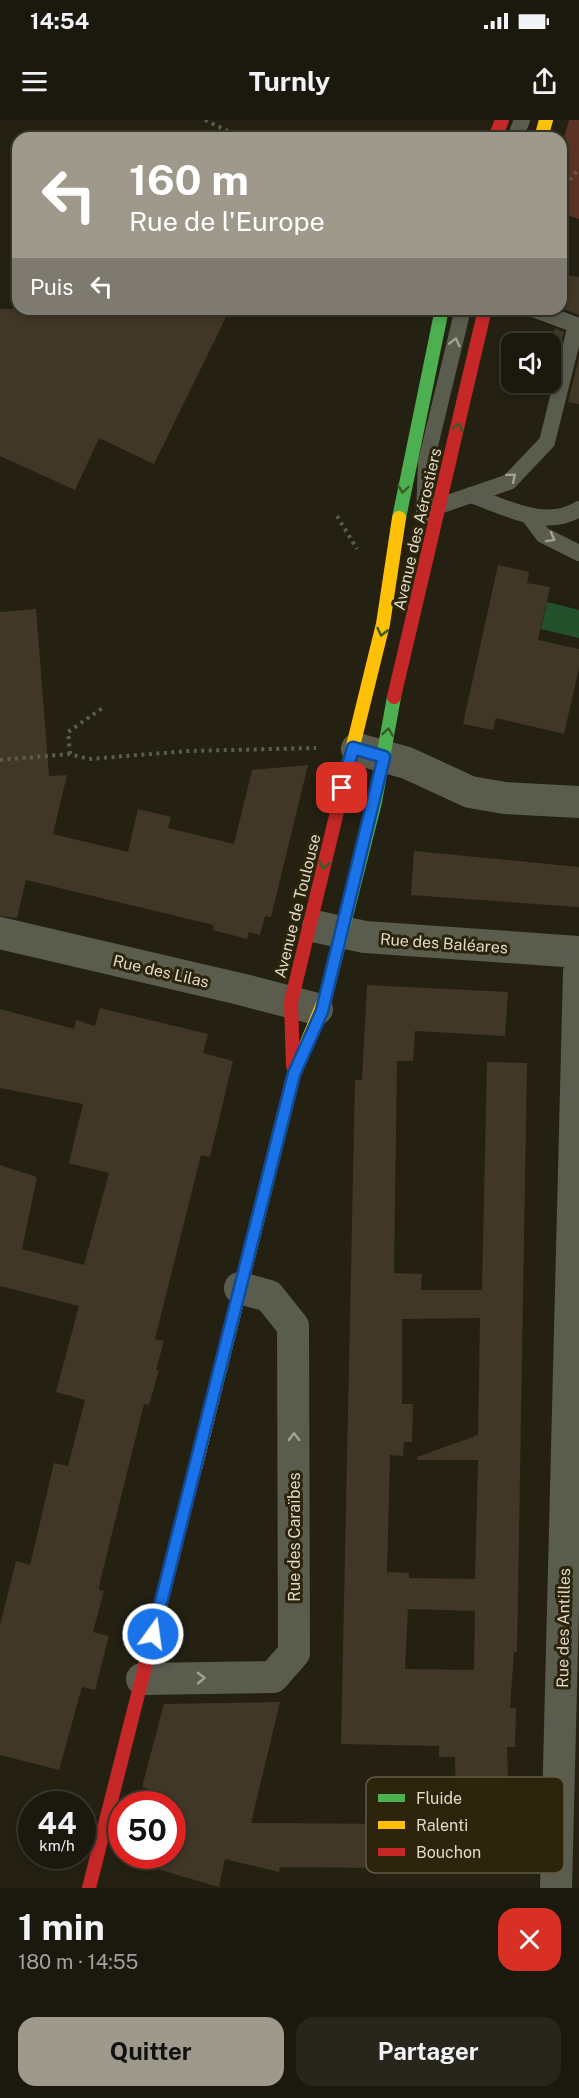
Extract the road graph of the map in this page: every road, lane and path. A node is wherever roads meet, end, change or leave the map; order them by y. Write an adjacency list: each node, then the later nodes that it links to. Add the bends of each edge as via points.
1 (205, 120): 2 (path)
2 (230, 132)
3 (579, 168): 4 (path)
4 (567, 184)
5 (441, 315): 17 (main road, Avenue des Aérostiers, one-way to 17, via 404,482 384,624)
6 (462, 315): 15 (lane, one-way to 6, via 426,462)
7 (484, 315): 11 (main road, Avenue des Aérostiers, one-way to 7)
8 (549, 315): 9 (lane)
9 (577, 326): 10 (lane, one-way to 9, via 509,482 547,442)
10 (471, 495): 11 (lane); 13 (lane)
11 (439, 506): 15 (main road, Avenue des Aérostiers)
12 (579, 509): 13 (lane, via 566,518)
13 (529, 516): 14 (lane, one-way to 14, via 543,535)
14 (579, 553)
15 (420, 586): 19 (main road, Avenue des Aérostiers, one-way to 15)
16 (104, 707): 18 (path, via 68,732)
17 (338, 748): 18 (path, via 188,751 89,759); 19 (street); 22 (main road, Avenue de Toulouse, one-way to 22)
18 (70, 754): 20 (path)
19 (384, 757): 21 (street, via 407,763 470,792); 23 (main road, Avenue de Toulouse)
20 (0, 760)
21 (579, 802)
22 (311, 925): 23 (street, Rue des Baléares); 27 (main road, Avenue de Toulouse)
23 (343, 932): 25 (street, Rue des Baléares); 28 (main road, Avenue de Toulouse)
24 (0, 933): 27 (street, Rue des Lilas)
25 (579, 952)
26 (579, 972): 32 (street, Rue des Antilles)
27 (291, 1002): 28 (street, Rue des Lilas); 29 (main road, Avenue de Toulouse)
28 (322, 1011): 29 (main road, Avenue de Toulouse)
29 (294, 1074): 30 (main road, Avenue de Toulouse)
30 (240, 1288): 31 (main road, Avenue de Toulouse); 31 (street, Rue des Caraïbes, one-way to 30, via 273,1677 294,1653 293,1326 269,1296)
31 (142, 1679): 34 (main road, Avenue de Toulouse)
32 (559, 1777)
33 (556, 1873): 35 (street, Rue des Antilles)
34 (89, 1888)
35 (556, 1888)

